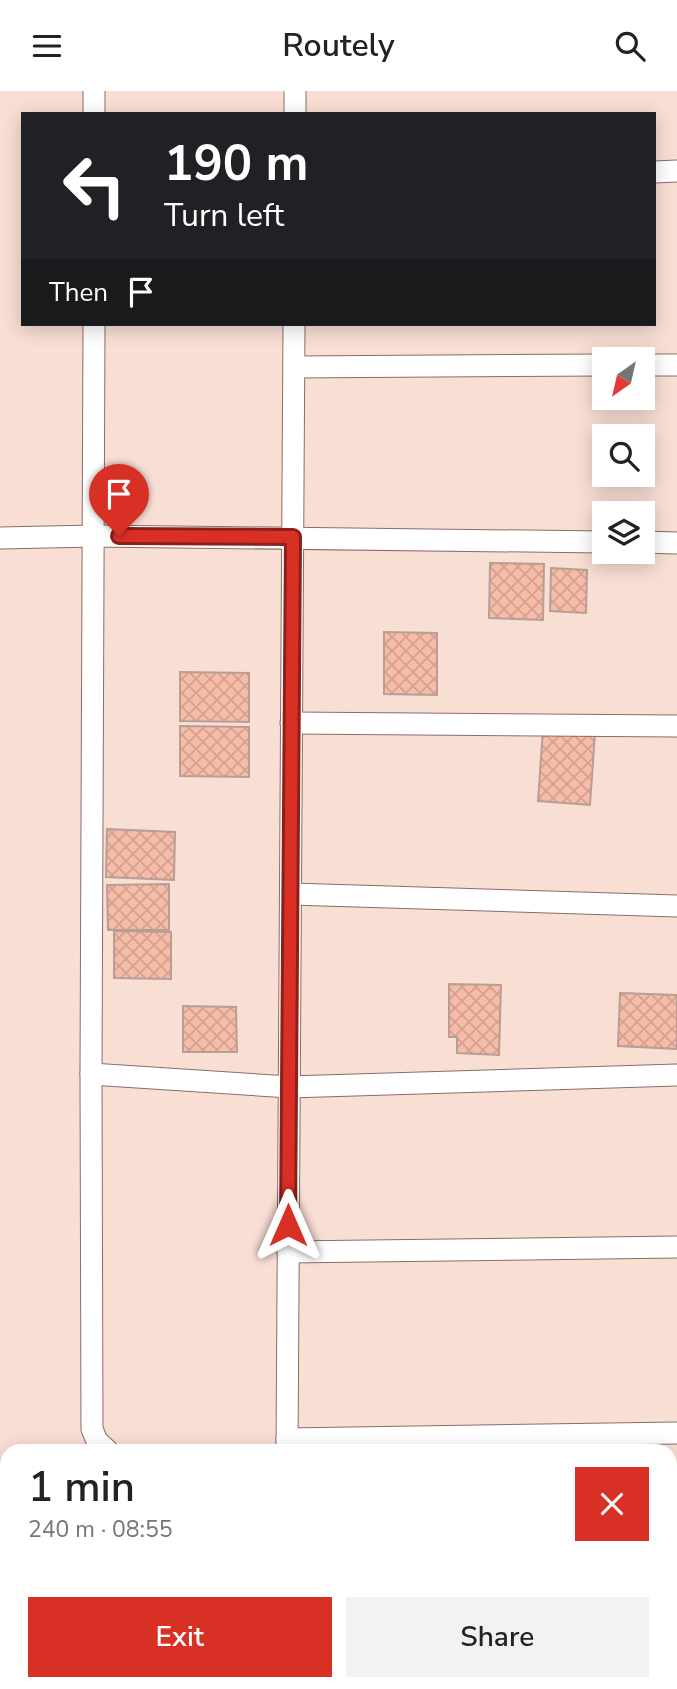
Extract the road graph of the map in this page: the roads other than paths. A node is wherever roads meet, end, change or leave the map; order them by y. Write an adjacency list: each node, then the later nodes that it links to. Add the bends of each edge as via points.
1 (94, 91): 3 (street)
2 (295, 91): 4 (street)
3 (94, 112)
4 (295, 112)
5 (677, 171): 6 (street)
6 (656, 172)
7 (94, 326): 13 (street)
8 (294, 326): 12 (street)
9 (655, 365): 10 (street)
10 (677, 365)
11 (592, 366): 12 (street)
12 (294, 367): 14 (street)
13 (94, 536): 14 (street); 15 (street); 23 (street)
14 (293, 537): 16 (street); 19 (street)
15 (0, 538)
16 (592, 541)
17 (655, 542): 18 (street)
18 (677, 543)
19 (291, 723): 20 (street); 21 (street)
20 (677, 726)
21 (290, 894): 22 (street); 25 (street)
22 (677, 906)
23 (91, 1075): 25 (street); 29 (street, via 92,1429)
24 (677, 1075): 25 (street)
25 (289, 1087): 27 (street)
26 (677, 1247): 27 (street)
27 (288, 1252): 30 (street)
28 (677, 1433): 31 (street)
29 (100, 1444)
30 (287, 1444)
31 (320, 1444)

